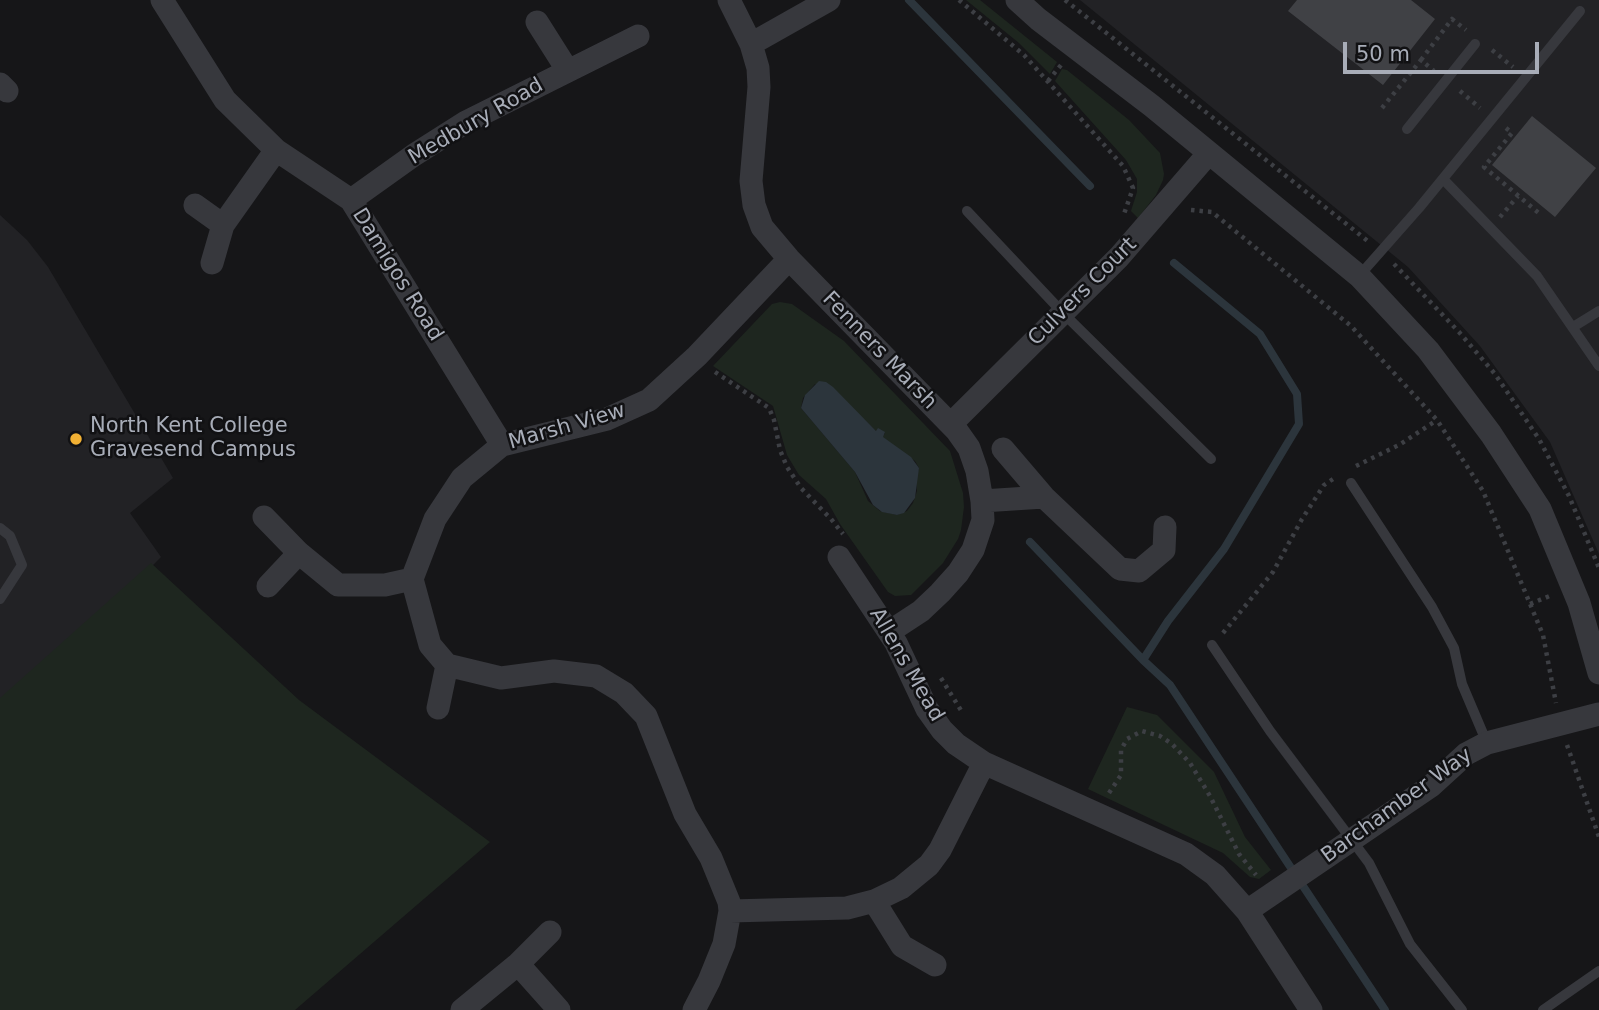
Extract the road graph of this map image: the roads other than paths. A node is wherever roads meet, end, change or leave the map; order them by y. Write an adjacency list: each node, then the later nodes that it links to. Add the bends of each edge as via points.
1 (162, 0): 12 (street, Damigos Road, via 225,100)
2 (729, 0): 8 (street, Fenners Marsh)
3 (830, 0): 8 (street)
4 (1017, 0): 13 (street)
5 (1580, 11): 14 (lane)
6 (537, 22): 10 (street, Medbury Road)
7 (638, 36): 10 (street, Medbury Road)
8 (751, 44): 19 (street, Fenners Marsh, via 759,87 752,199 762,227)
9 (1475, 44): 11 (lane)
10 (568, 71): 15 (street, Medbury Road, via 455,128)
11 (1407, 130)
12 (276, 150): 15 (street, Damigos Road); 18 (street)
13 (1209, 153): 21 (street); 23 (street, Culvers Court, via 1143,231)
14 (1443, 179): 21 (lane); 24 (lane, via 1537,276)
15 (351, 200): 27 (street, Damigos Road)
16 (194, 205): 18 (street)
17 (967, 211): 23 (lane)
18 (223, 225): 20 (street)
19 (789, 259): 26 (street, Fenners Marsh); 27 (street, Marsh View, via 706,347 641,405 607,419)
20 (212, 263)
21 (1359, 276): 44 (street, via 1428,350 1540,509 1579,603)
22 (1599, 311): 24 (lane)
23 (1063, 313): 26 (street, Culvers Court); 29 (lane)
24 (1573, 327): 25 (lane)
25 (1599, 366)
26 (950, 424): 32 (street, Fenners Marsh, via 974,459)
27 (502, 445): 38 (street, Marsh View, via 462,478 448,498 425,539)
28 (1003, 449): 31 (street)
29 (1212, 459)
30 (1351, 483): 47 (lane, via 1454,648 1462,684)
31 (1045, 497): 32 (street); 34 (street, via 1120,569 1139,571 1164,550)
32 (982, 500): 41 (street, Fenners Marsh, via 981,530 964,565 927,606)
33 (264, 517): 37 (street)
34 (1164, 527)
35 (0, 528): 40 (lane, via 10,537 22,565)
36 (843, 550): 41 (street, Allens Mead)
37 (299, 553): 38 (street, via 338,585 385,585); 39 (street)
38 (412, 579): 43 (street, via 430,645)
39 (268, 586)
40 (0, 599)
41 (890, 632): 48 (street, Allens Mead, via 936,723)
42 (1212, 645): 49 (lane)
43 (447, 665): 45 (street); 52 (street, via 501,678 554,671 596,676 624,693 646,716 685,814 726,893)
44 (1599, 673)
45 (438, 708)
46 (1599, 713): 47 (street, Barchamber Way)
47 (1487, 743): 49 (street, Barchamber Way)
48 (984, 763): 50 (street, via 933,860 908,883); 51 (street, Allens Mead, via 1186,854 1214,875)
49 (1345, 844): 51 (street, Barchamber Way, via 1269,885); 61 (lane, via 1369,863 1410,944)
50 (874, 901): 52 (street, via 847,908); 55 (street, via 901,946)
51 (1247, 911): 60 (street, Allens Mead)
52 (730, 912): 59 (street, via 720,955)
53 (550, 932): 54 (street)
54 (518, 964): 57 (street); 58 (street)
55 (935, 965)
56 (1599, 971): 62 (lane)
57 (463, 1010)
58 (559, 1010)
59 (694, 1010)
60 (1311, 1010)
61 (1462, 1010)
62 (1543, 1010)

